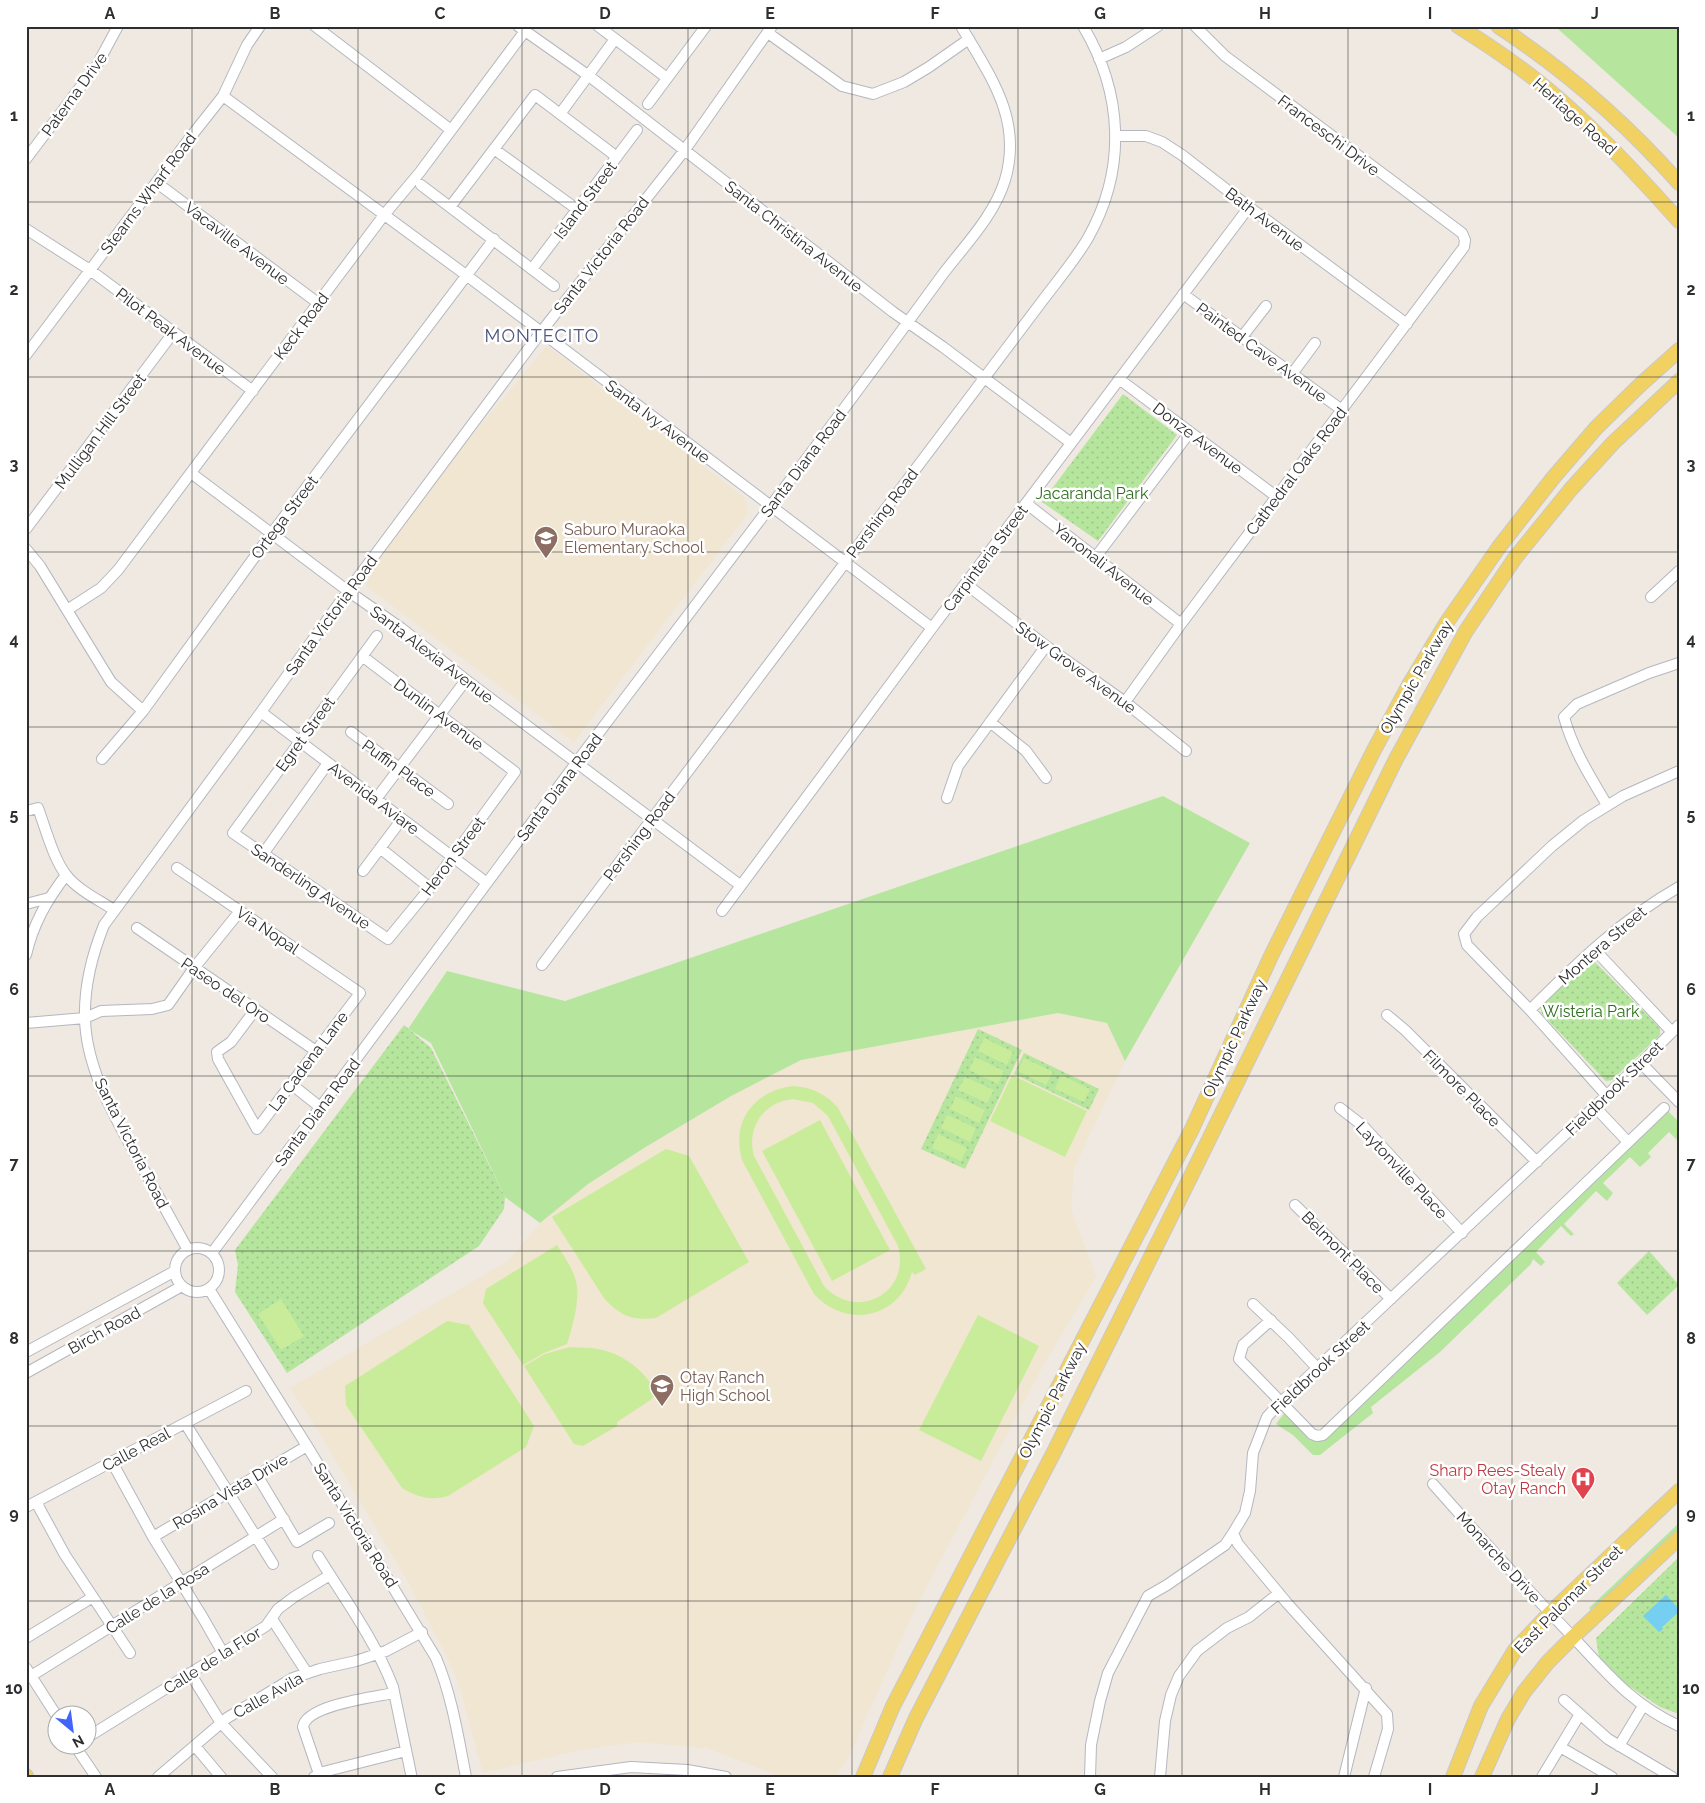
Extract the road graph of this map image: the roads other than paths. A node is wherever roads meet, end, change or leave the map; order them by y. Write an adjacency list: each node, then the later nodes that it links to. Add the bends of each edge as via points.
1 (118, 26): 28 (street, Paterna Drive, via 98,65)
2 (260, 26): 19 (street, Stearns Wharf Road, via 247,45)
3 (315, 26): 22 (street)
4 (598, 26): 14 (street)
5 (706, 26): 18 (street)
6 (961, 26): 15 (street, Santa Diana Road)
7 (1083, 26): 16 (street, Pershing Road)
8 (1158, 26): 16 (street, via 1126,47)
9 (1195, 26): 39 (street, Franceschi Drive, via 1224,56 1462,233)
10 (1458, 26): 36 (main road, Heritage Road, via 1510,60 1555,96 1606,143)
11 (1498, 26): 30 (main road, Heritage Road, via 1580,86)
12 (522, 29): 17 (street, Santa Christina Avenue); 22 (street, Keck Road)
13 (770, 29): 15 (street, via 842,86 873,94 929,68); 26 (street, Santa Victoria Road)
14 (615, 39): 17 (street); 18 (street)
15 (969, 39): 47 (street, Santa Diana Road, via 1003,102 1010,132 1008,171 989,212)
16 (1099, 59): 24 (street, Pershing Road, via 1114,108)
17 (589, 76): 21 (street); 26 (street, Santa Christina Avenue)
18 (667, 78): 20 (street)
19 (223, 96): 29 (street, Stearns Wharf Road); 35 (street, Santa Ivy Avenue)
20 (648, 104)
21 (560, 114): 25 (street, via 535,95); 27 (street)
22 (451, 130): 35 (street, Keck Road)
23 (637, 130): 27 (street, Island Street)
24 (1116, 136): 33 (street, Bath Avenue, via 1146,136 1162,142); 56 (street, Pershing Road, via 1109,185 1099,217 1087,239)
25 (494, 149): 32 (street); 34 (street)
26 (684, 151): 47 (street, Santa Christina Avenue); 49 (street, Santa Victoria Road)
27 (617, 157): 34 (street, Island Street)
28 (26, 159)
29 (157, 183): 41 (street, Stearns Wharf Road); 45 (street, Vacaville Avenue)
30 (1679, 183)
31 (420, 185): 32 (street)
32 (450, 207): 38 (street)
33 (1249, 207): 44 (street, Carpinteria Street); 48 (street, Bath Avenue)
34 (578, 210): 40 (street, Island Street)
35 (384, 215): 42 (street, Santa Ivy Avenue); 45 (street, Keck Road)
36 (1679, 221)
37 (26, 229): 41 (street)
38 (494, 239): 40 (street); 42 (street, Ortega Street)
39 (1466, 240): 48 (street, Cathedral Oaks Road)
40 (532, 269): 43 (street)
41 (90, 270): 50 (street, Pilot Peak Avenue); 54 (street, Stearns Wharf Road)
42 (466, 275): 49 (street, Santa Ivy Avenue); 68 (street, Ortega Street)
43 (554, 286)
44 (1183, 294): 51 (street, Painted Cave Avenue); 57 (street, Carpinteria Street)
45 (318, 303): 59 (street, Keck Road)
46 (1266, 306): 51 (street)
47 (909, 322): 56 (street, Santa Christina Avenue); 66 (street, Santa Diana Road)
48 (1407, 324): 60 (street, Cathedral Oaks Road)
49 (541, 332): 66 (street, Santa Ivy Avenue); 74 (street, Santa Victoria Road)
50 (173, 333): 59 (street, Pilot Peak Avenue); 67 (street, Mulligan Hill Street)
51 (1242, 338): 55 (street, Painted Cave Avenue)
52 (1315, 343): 55 (street)
53 (1679, 350): 156 (main road, Olympic Parkway, via 1596,428 1553,478 1499,547 1447,622 1374,750 1271,956 1192,1130)
54 (26, 355)
55 (1292, 374): 60 (street, Painted Cave Avenue)
56 (984, 377): 62 (street, Santa Christina Avenue); 71 (street, Pershing Road)
57 (1119, 379): 61 (street, Donze Avenue); 62 (street, Carpinteria Street)
58 (1679, 381): 158 (main road, Olympic Parkway, via 1613,443 1571,489 1515,558 1466,631 1396,759)
59 (253, 391): 63 (street, Keck Road)
60 (1342, 410): 64 (street, Cathedral Oaks Road)
61 (1190, 432): 64 (street, Donze Avenue); 70 (street)
62 (1071, 443): 65 (street, Carpinteria Street)
63 (191, 473): 68 (street, Santa Alexia Avenue); 76 (street, Keck Road, via 110,580)
64 (1277, 497): 77 (street, Cathedral Oaks Road)
65 (1027, 504): 70 (street, Yanonali Avenue); 73 (street, Carpinteria Street)
66 (771, 506): 71 (street, Santa Ivy Avenue); 93 (street, Santa Diana Road)
67 (26, 529)
68 (272, 533): 74 (street, Santa Alexia Avenue); 85 (street, Ortega Street)
69 (26, 549): 76 (street)
70 (1095, 558): 77 (street, Yanonali Avenue)
71 (845, 562): 78 (street, Santa Ivy Avenue); 105 (street, Pershing Road)
72 (1679, 571): 75 (street)
73 (966, 584): 78 (street, Carpinteria Street); 80 (street, Stow Grove Avenue)
74 (348, 591): 83 (street, Santa Alexia Avenue); 86 (street, Santa Victoria Road)
75 (1651, 598)
76 (67, 610): 85 (street, via 111,682)
77 (1181, 624): 84 (street, Cathedral Oaks Road)
78 (932, 628): 114 (street, Carpinteria Street)
79 (377, 636): 81 (street, Egret Street)
80 (1046, 646): 84 (street, Stow Grove Avenue); 88 (street)
81 (362, 656): 87 (street, Dunlin Avenue); 90 (street, Egret Street)
82 (1679, 663): 102 (street, via 1577,704 1564,717 1571,740)
83 (466, 680): 87 (street); 93 (street, Santa Alexia Avenue)
84 (1125, 702): 91 (street, Stow Grove Avenue)
85 (143, 711): 92 (street, Ortega Street)
86 (261, 712): 90 (street, Avenida Aviare); 119 (street, Santa Victoria Road)
87 (440, 715): 95 (street); 97 (street, Dunlin Avenue)
88 (990, 722): 98 (street, via 1026,751); 99 (street, via 958,766)
89 (350, 732): 95 (street, Puffin Place)
90 (300, 741): 94 (street, Avenida Aviare); 106 (street, Egret Street)
91 (1186, 750)
92 (102, 759)
93 (576, 762): 105 (street); 113 (street, Santa Diana Road)
94 (328, 763): 100 (street, Avenida Aviare); 108 (street)
95 (399, 768): 100 (street); 101 (street, Puffin Place)
96 (1679, 771): 102 (street)
97 (515, 772): 109 (street, Heron Street)
98 (1046, 778)
99 (947, 798)
100 (376, 799): 104 (street, Avenida Aviare)
101 (448, 804)
102 (1607, 804): 130 (street, via 1552,846 1477,917 1464,934 1467,945)
103 (26, 811): 112 (street, via 38,808)
104 (402, 819): 107 (street); 109 (street, Avenida Aviare)
105 (652, 819): 114 (street); 126 (street, Pershing Road)
106 (233, 833): 108 (street, Sanderling Avenue)
107 (380, 848): 111 (street); 116 (street)
108 (263, 854): 123 (street, Sanderling Avenue)
109 (453, 857): 113 (street, Avenida Aviare); 116 (street, Heron Street)
110 (176, 868): 121 (street, Via Nopal)
111 (364, 871)
112 (66, 875): 117 (street); 119 (street)
113 (487, 883): 141 (street, Santa Diana Road)
114 (740, 885): 120 (street, Carpinteria Street)
115 (1679, 887): 124 (street, Montera Street, via 1641,911)
116 (430, 888): 123 (street, Heron Street)
117 (49, 898): 118 (street); 125 (street, via 37,919)
118 (26, 904)
119 (114, 910): 132 (street, Santa Victoria Road, via 104,925 93,954)
120 (722, 910)
121 (240, 911): 127 (street); 128 (street, Via Nopal)
122 (137, 928): 127 (street, Paseo del Oro)
123 (388, 939)
124 (1594, 949): 130 (street, Montera Street); 134 (street)
125 (26, 955)
126 (542, 965)
127 (194, 968): 129 (street, Paseo del Oro); 132 (street, via 168,1005 101,1012)
128 (360, 993): 135 (street, La Cadena Lane)
129 (255, 1010): 135 (street, Paseo del Oro); 137 (street, La Cadena Lane, via 238,1034 217,1052 218,1060 257,1129)
130 (1530, 1010): 138 (street)
131 (1387, 1015): 145 (street, Filmore Place)
132 (85, 1018): 133 (street); 148 (street, Santa Victoria Road, via 89,1049 102,1091)
133 (26, 1023)
134 (1675, 1029): 136 (street, Fieldbrook Street)
135 (316, 1051): 137 (street, La Cadena Lane)
136 (1641, 1063): 138 (street, Fieldbrook Street); 139 (street)
137 (291, 1084): 141 (street)
138 (1607, 1096): 140 (street, Fieldbrook Street)
139 (1679, 1102)
140 (1595, 1107): 144 (street); 145 (street, Fieldbrook Street)
141 (320, 1108): 149 (street, Santa Diana Road)
142 (1340, 1108): 147 (street, Laytonville Place, via 1363,1126)
143 (1664, 1108): 144 (street)
144 (1628, 1142): 164 (street, via 1323,1435 1312,1434)
145 (1537, 1162): 147 (street, Fieldbrook Street)
146 (1295, 1205): 153 (street, Belmont Place)
147 (1462, 1233): 153 (street, Fieldbrook Street)
148 (188, 1250): 149 (street, via 200,1248); 150 (street, via 179,1258)
149 (212, 1253): 152 (street, via 219,1272)
150 (175, 1271): 151 (street); 157 (street, Birch Road)
151 (182, 1286): 152 (street, via 195,1292); 160 (street, Birch Road)
152 (209, 1289): 166 (street, Santa Victoria Road)
153 (1391, 1300): 161 (street, Fieldbrook Street)
154 (1253, 1304): 155 (street)
155 (1271, 1320): 161 (street); 164 (street, via 1243,1345 1239,1359)
156 (1086, 1333): 158 (main road); 221 (main road, Olympic Parkway, via 898,1698)
157 (49, 1340): 159 (street, Birch Road); 160 (street)
158 (1108, 1342): 222 (main road, Olympic Parkway, via 916,1718)
159 (26, 1352)
160 (57, 1356): 162 (street, Birch Road)
161 (1318, 1369): 164 (street, Fieldbrook Street)
162 (26, 1373)
163 (246, 1391): 165 (street, Calle Real)
164 (1282, 1402): 175 (street, Fieldbrook Street, via 1267,1417 1253,1452 1245,1513)
165 (185, 1423): 167 (street, Calle Real); 171 (street)
166 (307, 1446): 168 (street, Rosina Vista Drive); 188 (street, Santa Victoria Road)
167 (112, 1462): 172 (street, Calle Real); 177 (street)
168 (257, 1475): 171 (street, Rosina Vista Drive); 173 (street)
169 (1433, 1484): 185 (street, Monarche Drive)
170 (1679, 1491): 185 (main road, East Palomar Street)
171 (228, 1492): 176 (street); 177 (street, Rosina Vista Drive)
172 (31, 1504): 184 (street)
173 (284, 1519): 174 (street, via 297,1542); 176 (street, Calle de la Rosa)
174 (328, 1523)
175 (1233, 1533): 183 (street, via 1238,1544); 223 (street, Fieldbrook Street, via 1225,1545 1148,1596 1108,1673 1092,1745)
176 (256, 1536): 180 (street); 182 (street, Calle de la Rosa)
177 (153, 1537): 182 (street)
178 (1679, 1538): 189 (main road, East Palomar Street)
179 (318, 1556): 181 (street)
180 (273, 1564)
181 (330, 1575): 186 (street, Calle de la Flor, via 278,1609); 193 (street)
182 (181, 1583): 187 (street, Calle de la Rosa); 192 (street)
183 (1280, 1592): 197 (street); 224 (street, via 1197,1651 1179,1676 1165,1721)
184 (93, 1597): 187 (street); 190 (street)
185 (1550, 1613): 189 (street, Monarche Drive); 227 (main road, East Palomar Street, via 1515,1650 1481,1706)
186 (272, 1619): 192 (street, Calle de la Flor); 196 (street)
187 (113, 1625): 191 (street); 194 (street, Calle de la Rosa)
188 (422, 1632): 193 (street, Calle Avila); 218 (street, Santa Victoria Road, via 445,1678)
189 (1573, 1637): 201 (street, Monarche Drive, via 1622,1690); 228 (main road, East Palomar Street, via 1524,1692)
190 (26, 1638)
191 (130, 1652)
192 (223, 1653): 195 (street, Calle de la Flor)
193 (379, 1654): 196 (street, Calle Avila); 198 (street)
194 (28, 1672): 200 (street)
195 (190, 1673): 203 (street); 205 (street, Calle de la Flor)
196 (307, 1673): 203 (street, Calle Avila, via 293,1678)
197 (1366, 1688): 225 (street); 226 (street, via 1387,1714 1388,1729)
198 (394, 1693): 209 (street); 213 (street, via 339,1704 304,1721)
199 (1564, 1700): 202 (street)
200 (50, 1706)
201 (1643, 1706): 204 (street, Monarche Drive); 207 (street)
202 (1580, 1714): 207 (street); 208 (street)
203 (221, 1723): 206 (street, Calle Avila); 217 (street)
204 (1679, 1726)
205 (98, 1732)
206 (195, 1746): 215 (street, Calle Avila); 216 (street)
207 (1618, 1746): 212 (street)
208 (1560, 1747): 229 (street); 230 (street)
209 (406, 1750): 211 (street); 213 (street)
210 (82, 1756): 214 (street)
211 (411, 1774)
212 (1661, 1774): 231 (street)
213 (316, 1775)
214 (96, 1777)
215 (158, 1777)
216 (221, 1777)
217 (272, 1777)
218 (466, 1777)
219 (557, 1777): 220 (street, via 631,1767 686,1770)
220 (726, 1777)
221 (863, 1777)
222 (890, 1777)
223 (1090, 1777)
224 (1160, 1777)
225 (1344, 1777)
226 (1374, 1777)
227 (1453, 1777)
228 (1482, 1777)
229 (1542, 1777)
230 (1612, 1777)
231 (1672, 1777)

